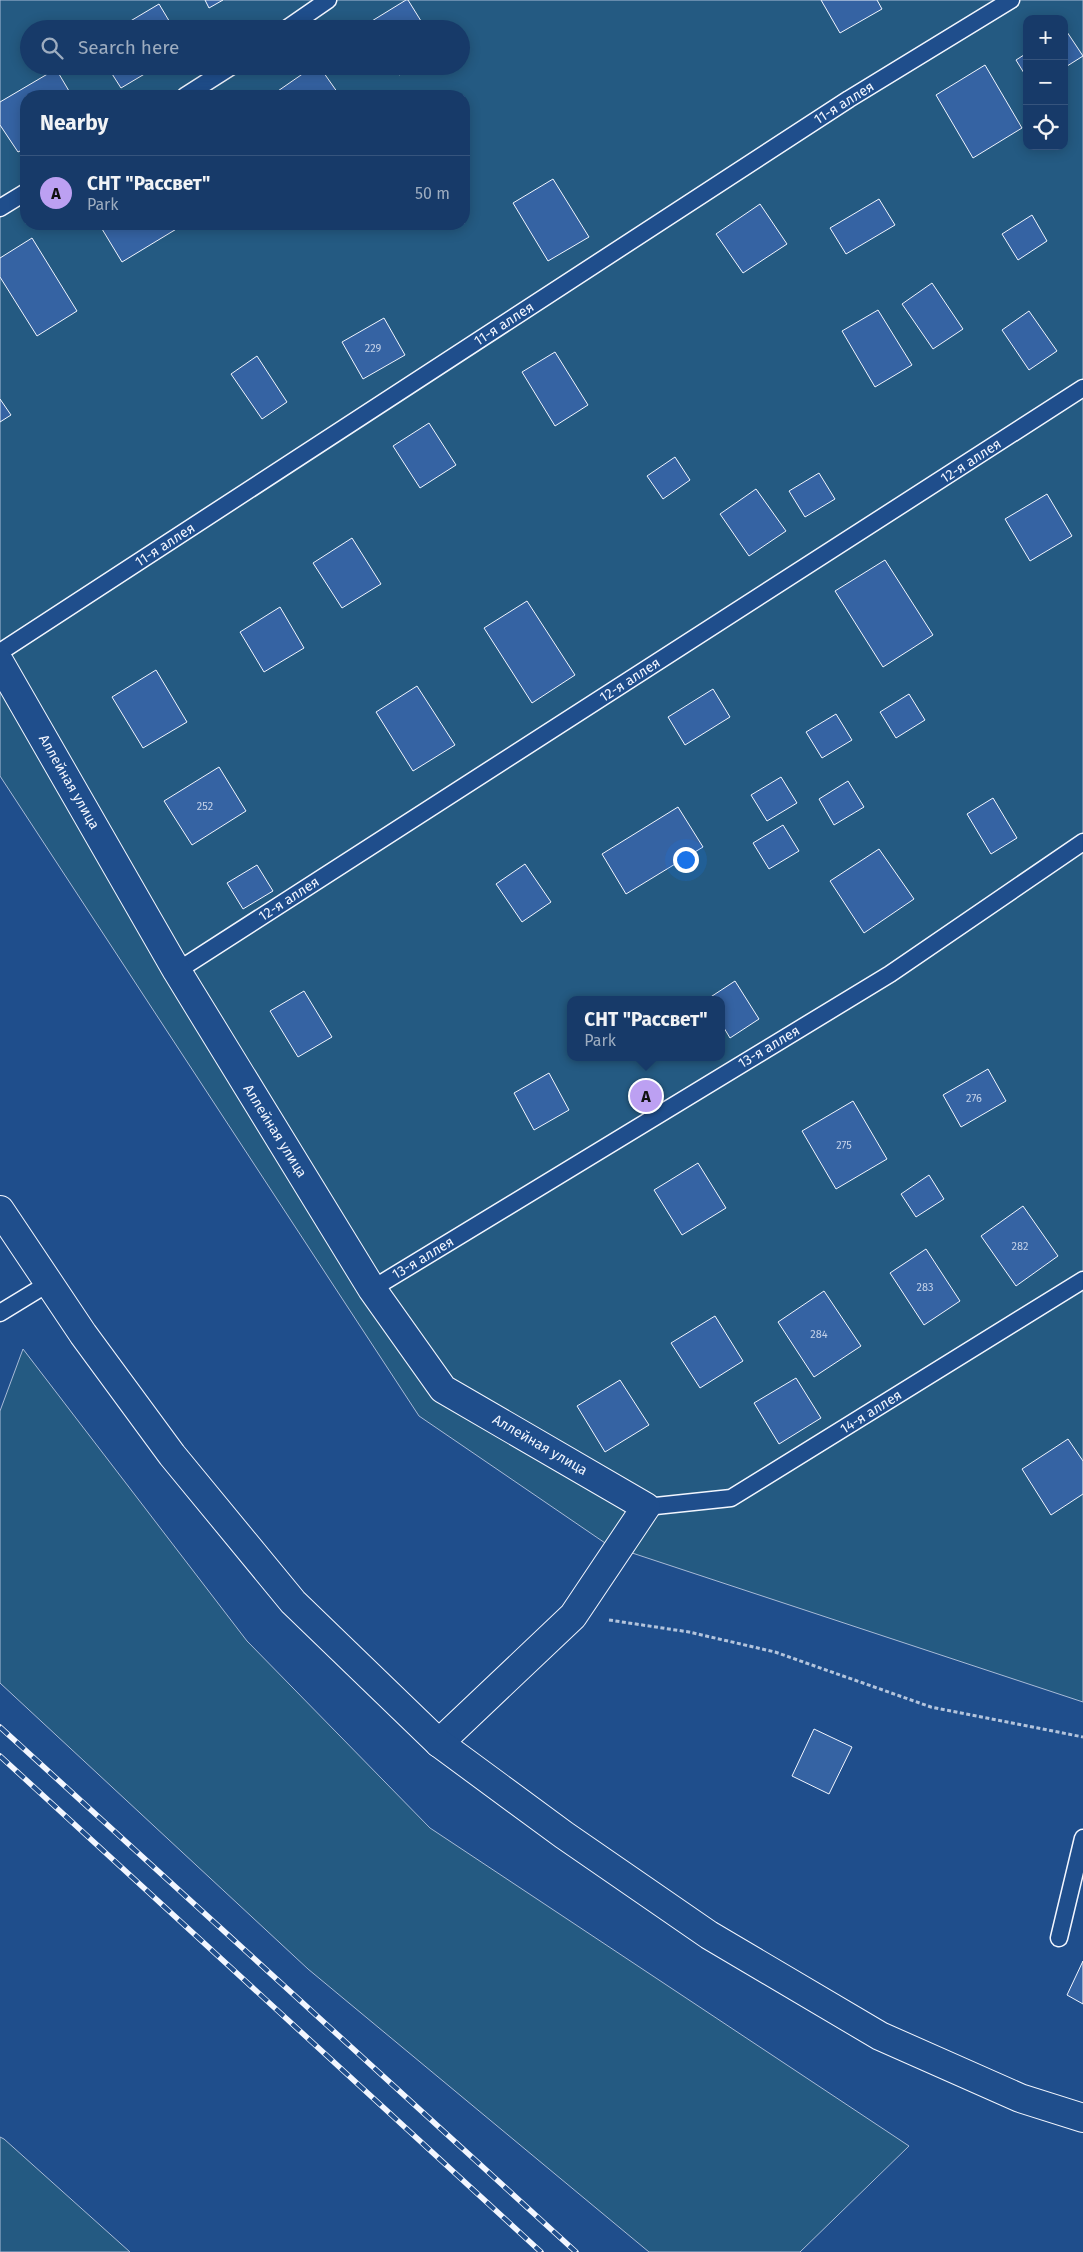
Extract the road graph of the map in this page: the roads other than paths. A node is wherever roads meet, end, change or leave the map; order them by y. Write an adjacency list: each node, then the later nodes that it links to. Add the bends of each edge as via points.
1 (328, 0): 3 (lane)
2 (1011, 0): 9 (lane, 11-я аллея, via 832,110)
3 (299, 20)
4 (218, 75): 5 (lane)
5 (194, 90)
6 (20, 196): 7 (lane)
7 (0, 208)
8 (1083, 388): 12 (lane, 12-я аллея)
9 (0, 652)
10 (0, 663): 12 (street, Аллейная улица)
11 (1083, 842): 16 (lane, 13-я аллея, via 890,974)
12 (177, 971): 16 (street, Аллейная улица)
13 (0, 1210): 15 (street)
14 (1083, 1280): 18 (lane, 14-я аллея, via 731,1498)
15 (49, 1283): 17 (lane); 19 (street, via 82,1334 172,1455 293,1602)
16 (372, 1289): 18 (street, Аллейная улица, via 443,1388)
17 (0, 1313)
18 (646, 1507): 19 (street, via 573,1616)
19 (439, 1743): 22 (street, via 564,1835 709,1935 872,2030 1020,2098)
20 (1083, 1838): 21 (lane)
21 (1060, 1938)
22 (1083, 2118)

